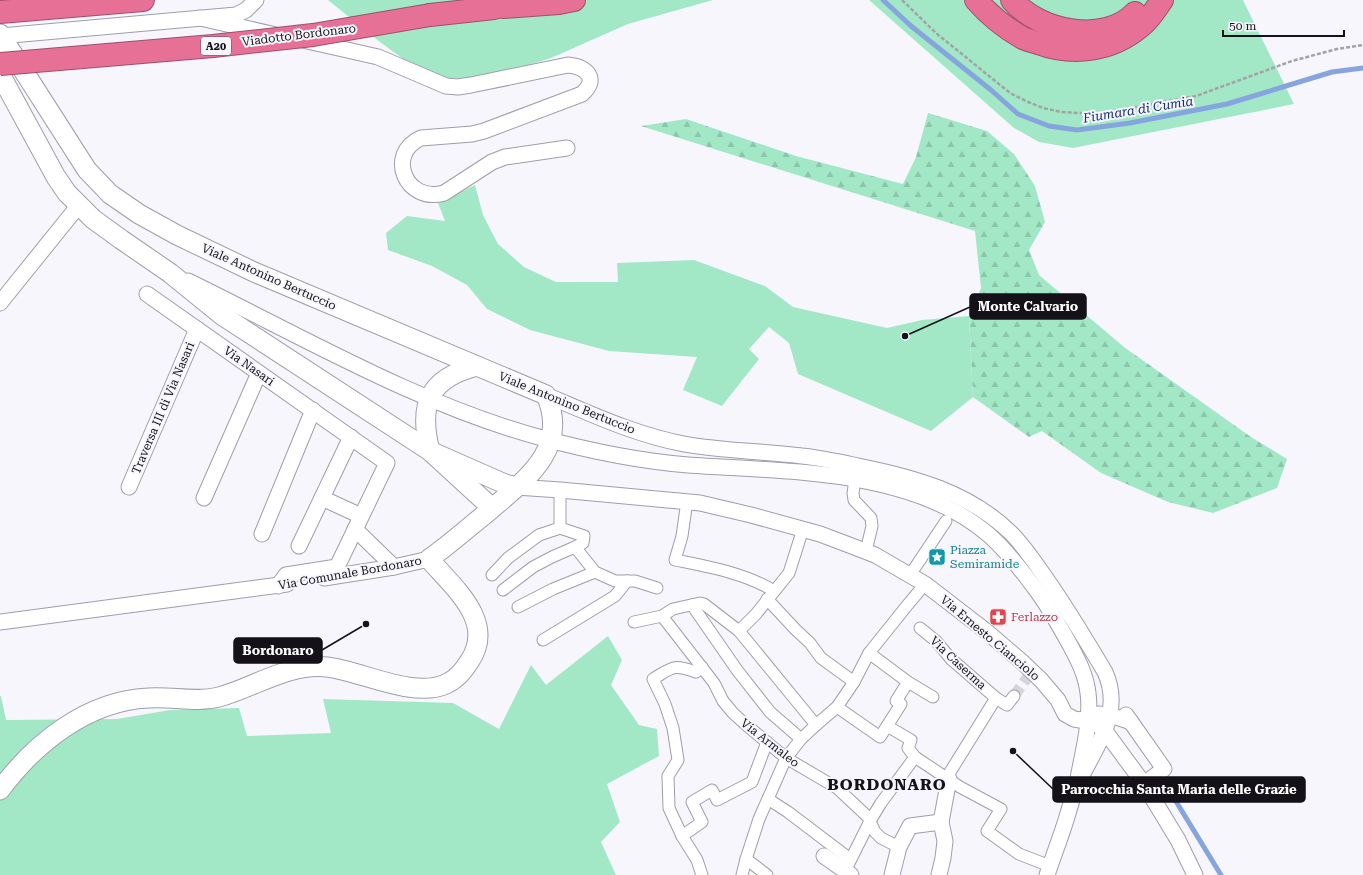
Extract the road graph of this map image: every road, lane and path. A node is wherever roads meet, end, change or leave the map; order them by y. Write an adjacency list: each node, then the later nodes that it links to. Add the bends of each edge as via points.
1 (143, 0): 11 (highway)
2 (256, 0): 12 (street, via 236,15)
3 (517, 0): 10 (highway, A20)
4 (574, 0): 10 (highway)
5 (902, 0): 14 (path, via 936,33 1010,92 1043,108 1061,112 1097,114 1196,96 1292,61)
6 (976, 0): 9 (highway, via 999,23 1022,38 1045,46 1090,50 1108,46 1141,26)
7 (1012, 0): 8 (highway, via 1036,20 1052,26 1101,31 1131,17)
8 (1147, 0)
9 (1162, 0)
10 (494, 8): 15 (highway, Viadotto Bordonaro / A20, bridge, via 430,15 313,35)
11 (0, 12)
12 (200, 18): 13 (street); 17 (street, via 378,57 446,86 471,85 568,65 588,73 590,84 582,94 484,131 414,141 405,154 402,171 412,187 419,192 436,195 444,193 492,162 505,157)
13 (0, 35): 23 (street, Viale Antonino Bertuccio, via 87,170 110,194 124,204 155,224 254,272)
14 (1363, 44)
15 (0, 64)
16 (0, 74): 18 (street, via 56,177)
17 (567, 148)
18 (78, 205): 19 (street, via 107,230); 21 (street)
19 (170, 273): 26 (street, via 379,376); 30 (street, via 223,316)
20 (147, 294): 22 (street, Via Nasari)
21 (0, 303)
22 (197, 330): 24 (street, Via Nasari); 32 (street, Traversa III di Via Nasari)
23 (477, 366): 25 (street, Viale Antonino Bertuccio); 26 (street, via 450,376 440,383)
24 (259, 373): 27 (street, Via Nasari); 35 (street)
25 (546, 395): 29 (street, Via Comunale Bordonaro, via 552,408); 70 (street, Viale Antonino Bertuccio, via 619,425 670,441 844,463 918,480 966,500 998,522 1020,543 1072,617 1105,672)
26 (430, 398): 29 (street, via 492,423); 30 (street, via 426,426)
27 (313, 410): 28 (street, Via Nasari); 43 (street)
28 (351, 437): 36 (street); 40 (street, Via Nasari, via 387,463)
29 (550, 440): 31 (street, via 610,454 665,462 799,472); 33 (street, Via Comunale Bordonaro, via 541,461)
30 (430, 451): 33 (street); 38 (street)
31 (855, 480): 46 (street, via 854,500 871,518 872,526); 76 (street, via 913,494 944,506 974,524 1008,553 1046,602 1080,665 1088,690)
32 (129, 487)
33 (516, 487): 34 (street); 38 (street, Via Comunale Bordonaro)
34 (560, 490): 37 (street); 41 (street)
35 (204, 498)
36 (322, 498): 40 (street); 44 (street)
37 (687, 501): 42 (street, via 719,506); 57 (street, via 682,536 675,560 748,578 763,585)
38 (492, 508): 47 (street, Via Comunale Bordonaro)
39 (946, 521): 51 (street)
40 (358, 522): 48 (street); 54 (street, Via Nasari, via 338,567 286,575)
41 (560, 528): 45 (street, via 584,536 583,543); 50 (street, via 539,535 508,558)
42 (803, 529): 46 (street); 57 (street, via 789,573)
43 (262, 534)
44 (299, 546)
45 (575, 547): 49 (street); 56 (street, via 533,567)
46 (866, 551): 51 (street)
47 (428, 559): 48 (street, Via Comunale Bordonaro); 88 (street, via 470,606 478,629 477,649 454,680 444,685 407,687 317,666 280,674 208,699 159,697 132,700 90,712 58,731 18,768)
48 (394, 567): 54 (street, Via Comunale Bordonaro)
49 (595, 572): 52 (street, via 615,581); 59 (street)
50 (492, 575)
51 (910, 575): 53 (street)
52 (627, 581): 55 (street); 65 (street, via 615,596)
53 (925, 584): 66 (street); 76 (street, Via Ernesto Cianciolo, via 986,631 1058,700 1065,714 1080,720)
54 (278, 586): 61 (street, Via Comunale Bordonaro)
55 (658, 588)
56 (503, 590)
57 (771, 595): 64 (street); 68 (street, via 796,630 821,658)
58 (692, 605): 60 (street, via 673,609); 64 (street, via 704,604); 81 (street, via 770,712)
59 (518, 607)
60 (662, 616): 62 (street); 67 (street, Via Armaleo)
61 (0, 622)
62 (634, 622)
63 (920, 628): 73 (street, Via Caserma)
64 (738, 631): 78 (street)
65 (543, 640)
66 (869, 653): 68 (street); 69 (street)
67 (702, 667): 82 (street, Via Armaleo, via 733,713); 92 (street, via 696,672 672,667 653,679 673,728 678,760 668,776 669,808)
68 (854, 682): 74 (street)
69 (908, 682): 72 (street); 79 (street, via 896,700 901,704)
70 (1112, 692): 75 (street, Viale Antonino Bertuccio); 77 (street)
71 (1014, 696): 73 (street, via 1008,705)
72 (933, 697)
73 (996, 698): 85 (street)
74 (837, 707): 78 (street); 79 (street, via 880,738)
75 (1110, 715): 76 (street, Via Ernesto Cianciolo); 77 (street); 80 (street, Viale Antonino Bertuccio)
76 (1088, 716): 80 (street); 87 (street)
77 (1131, 722): 86 (street, via 1164,769)
78 (816, 724): 81 (street)
79 (887, 726): 83 (street, via 911,740 908,748)
80 (1105, 731): 86 (street); 87 (street, Viale Antonino Bertuccio)
81 (801, 739): 84 (street)
82 (767, 742): 84 (street, Via Armaleo); 92 (street, via 752,782 717,800 712,790 692,802 702,822)
83 (915, 757): 85 (street); 90 (street)
84 (786, 758): 89 (street); 90 (street, Via Armaleo, via 837,788)
85 (948, 778): 91 (street); 97 (street, via 1001,810 987,831)
86 (1144, 784): 103 (street, via 1178,840)
87 (1076, 789): 97 (street)
88 (0, 790)
89 (768, 799): 95 (street); 96 (street, via 788,812)
90 (870, 820): 93 (street, Via Armaleo, via 881,838); 96 (street)
91 (942, 822): 93 (street, via 910,826); 102 (street, via 945,841)
92 (682, 836): 98 (street, via 697,860)
93 (899, 847): 101 (street)
94 (824, 856): 96 (street)
95 (746, 859): 99 (street); 100 (street)
96 (849, 868)
97 (1048, 871)
98 (702, 875)
99 (742, 875)
100 (767, 875)
101 (892, 875)
102 (938, 875)
103 (1195, 875)

